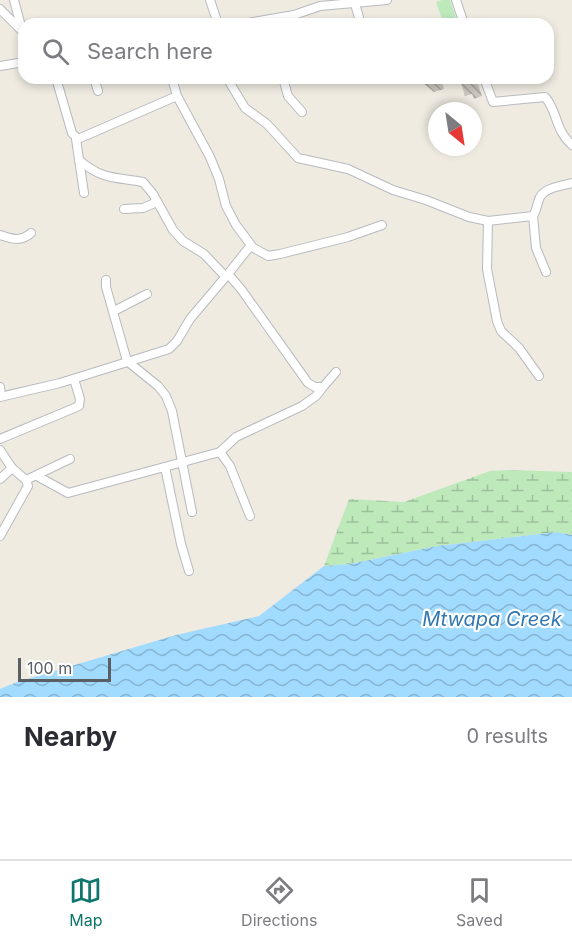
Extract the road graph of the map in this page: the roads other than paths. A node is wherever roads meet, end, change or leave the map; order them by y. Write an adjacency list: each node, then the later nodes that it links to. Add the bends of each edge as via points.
1 (14, 0): 8 (street)
2 (210, 0): 9 (street)
3 (387, 0): 6 (street)
4 (456, 0): 12 (street)
5 (341, 2): 6 (street); 10 (street)
6 (355, 4): 11 (street)
7 (0, 9): 13 (street)
8 (19, 18)
9 (216, 18)
10 (284, 18)
11 (359, 18)
12 (462, 18)
13 (18, 27)
14 (18, 63): 15 (street)
15 (0, 66)
16 (58, 84): 25 (street)
17 (96, 84): 22 (street)
18 (174, 84): 23 (street)
19 (230, 84): 33 (street, via 244,108 267,124 298,158 348,169 393,190)
20 (285, 84): 24 (street, via 288,96)
21 (486, 84): 26 (street, via 493,102 545,97 561,133)
22 (98, 91)
23 (177, 96): 25 (street); 37 (street, via 210,157 226,206)
24 (303, 112)
25 (76, 139): 27 (street)
26 (572, 146)
27 (79, 160): 29 (street); 30 (street, via 90,170 109,177 143,182)
28 (572, 183): 32 (street, via 542,194)
29 (84, 193)
30 (157, 202): 31 (street); 39 (street, via 183,241)
31 (124, 209)
32 (533, 216): 33 (street); 38 (street, via 536,248)
33 (488, 221): 45 (street, via 487,269 497,321)
34 (382, 225): 37 (street, via 280,255 268,256)
35 (31, 233): 36 (street, via 20,240)
36 (0, 235)
37 (252, 247): 39 (street)
38 (546, 272)
39 (227, 275): 43 (street, via 174,345); 48 (street, via 308,383)
40 (106, 280): 42 (street)
41 (147, 294): 42 (street)
42 (114, 311): 43 (street)
43 (127, 361): 46 (street); 54 (street, via 166,396)
44 (336, 372): 48 (street)
45 (539, 376)
46 (74, 379): 49 (street); 50 (street, via 80,406)
47 (0, 387): 49 (street)
48 (323, 387): 52 (street, via 302,406 236,436)
49 (0, 397)
50 (0, 439)
51 (0, 450): 56 (street)
52 (220, 452): 54 (street); 61 (street, via 230,465)
53 (69, 459): 57 (street)
54 (181, 461): 55 (street); 60 (street)
55 (165, 467): 57 (street, via 68,493); 63 (street)
56 (12, 468): 58 (street); 59 (street)
57 (37, 476): 59 (street)
58 (0, 479)
59 (26, 480): 62 (street, via 27,490)
60 (192, 512)
61 (250, 516)
62 (0, 536)
63 (189, 571)

